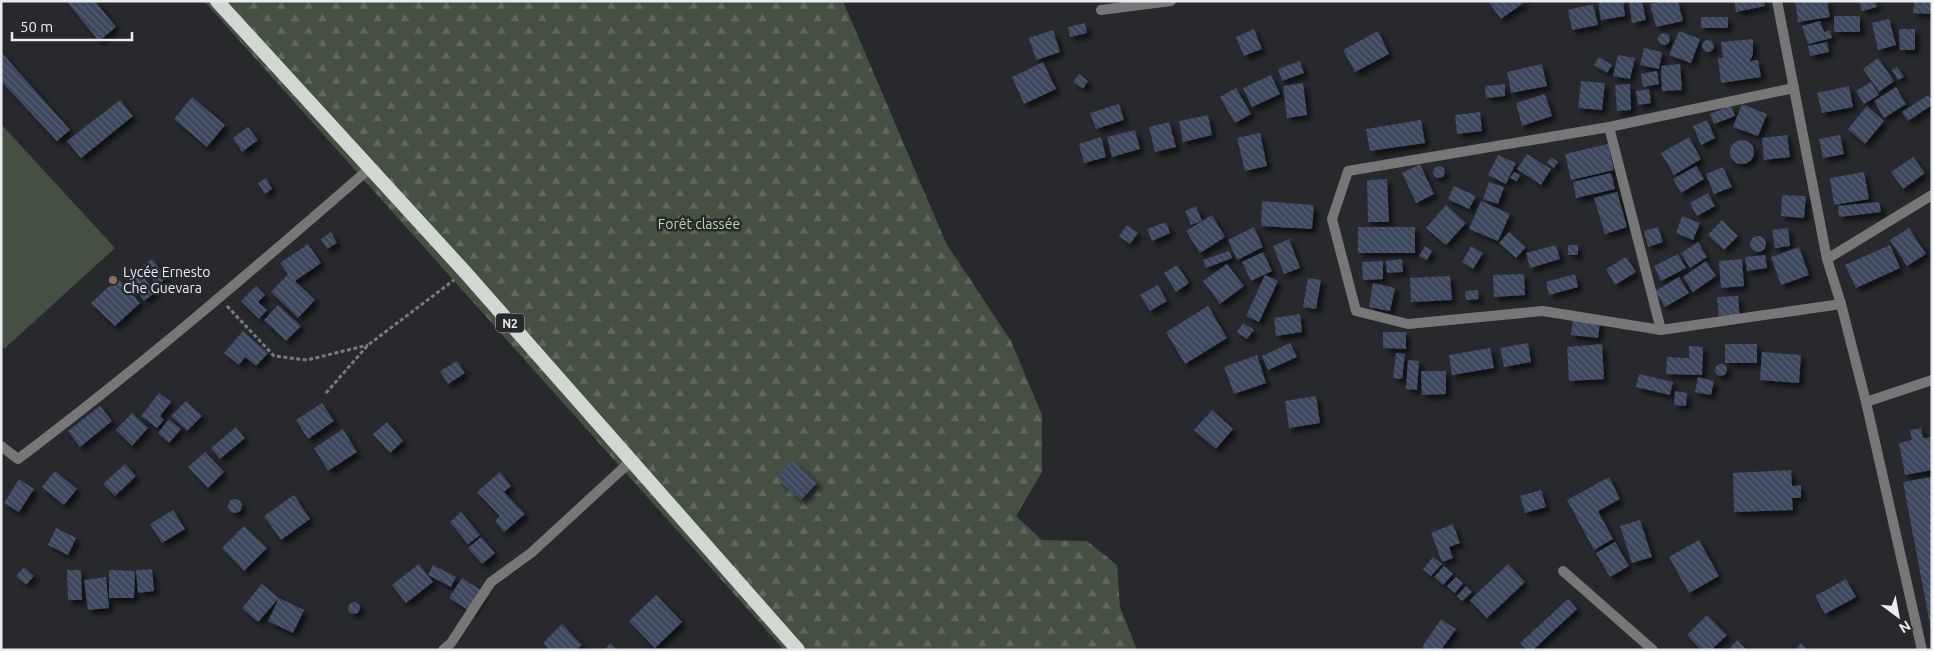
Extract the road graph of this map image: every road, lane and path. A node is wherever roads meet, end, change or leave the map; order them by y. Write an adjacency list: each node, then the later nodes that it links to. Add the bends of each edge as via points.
1 (217, 1): 7 (highway, N2)
2 (1171, 1): 4 (street)
3 (1777, 1): 5 (street)
4 (1101, 10)
5 (1794, 88): 6 (street); 9 (street)
6 (1608, 127): 13 (street); 13 (street, via 1348,171 1332,219 1356,311 1408,324 1543,312)
7 (369, 169): 10 (highway, N2); 11 (street)
8 (1932, 195): 9 (street)
9 (1827, 259): 12 (street)
10 (465, 272): 14 (path); 19 (highway, N2)
11 (219, 297): 14 (path, via 274,356 308,360); 18 (street, via 18,459)
12 (1841, 304): 13 (street); 17 (street)
13 (1661, 330)
14 (368, 344): 16 (path)
15 (1932, 380): 17 (street)
16 (326, 393)
17 (1866, 402): 24 (street)
18 (1, 446)
19 (631, 461): 21 (street, via 531,553 491,582 451,644); 22 (highway, N2)
20 (1563, 571): 23 (street)
21 (443, 650)
22 (798, 650)
23 (1654, 650)
24 (1922, 650)

